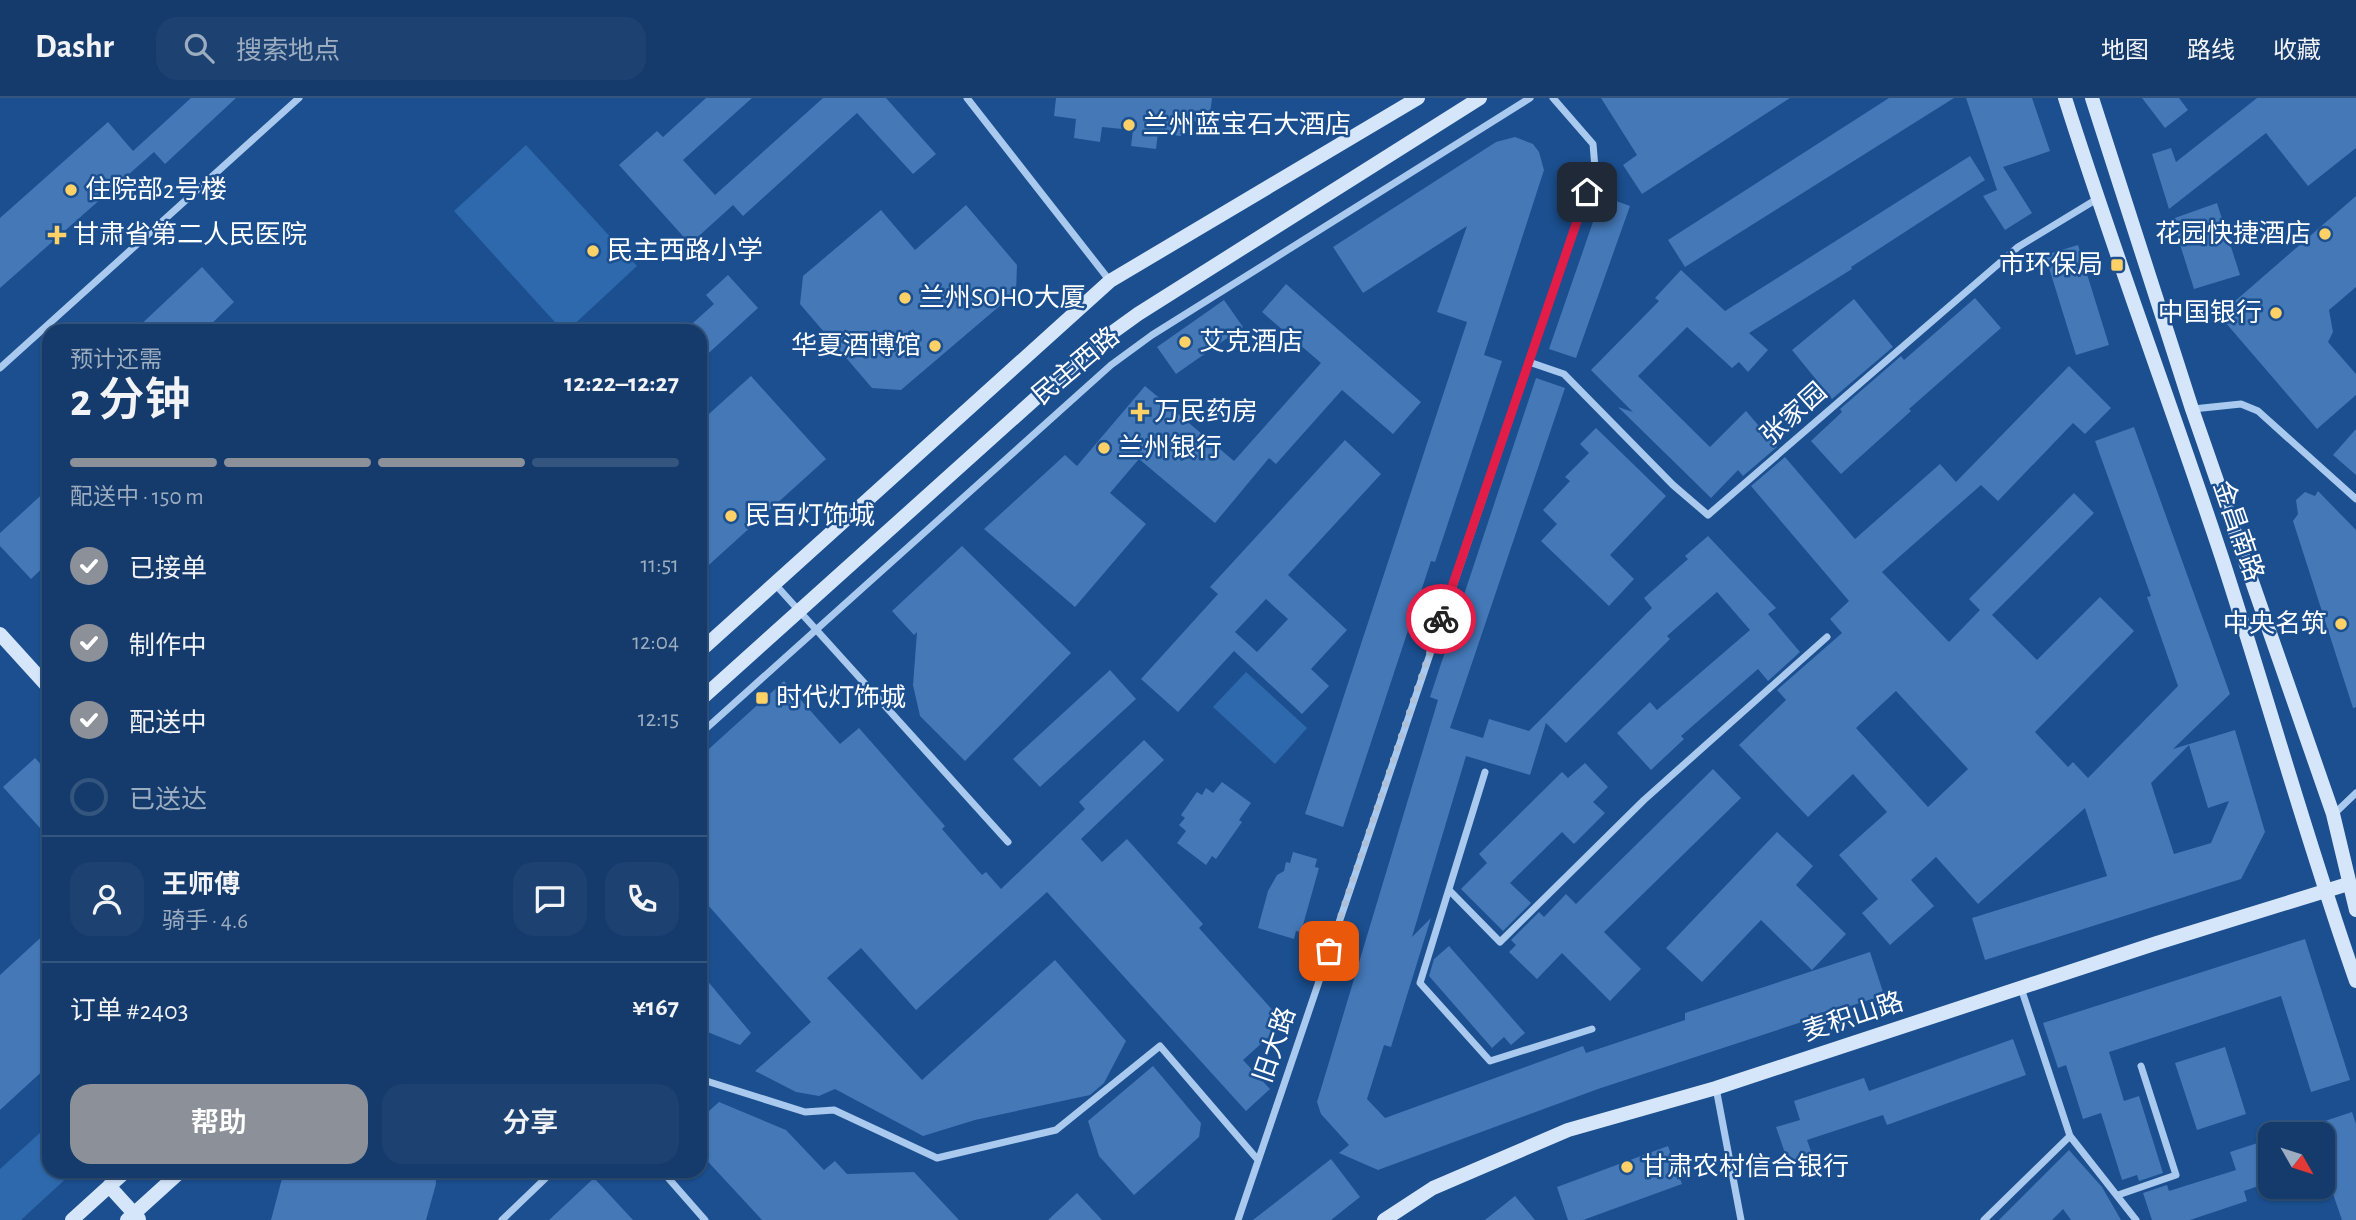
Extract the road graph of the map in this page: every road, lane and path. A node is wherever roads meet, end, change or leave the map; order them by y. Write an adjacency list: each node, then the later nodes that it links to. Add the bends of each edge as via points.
1 (299, 98): 11 (street)
2 (967, 98): 10 (street)
3 (1418, 98): 10 (street, 民主西路)
4 (1480, 98): 18 (street, 民主西路, via 1095,345)
5 (1531, 98): 19 (street, 民主西路, via 1111,365)
6 (1553, 98): 13 (street, 旧大路, via 1593,144 1595,168)
7 (2065, 98): 9 (street, 金昌南路)
8 (2092, 98): 15 (street, 金昌南路)
9 (2097, 199): 13 (street, 张家园, via 2018,247 1708,515 1672,485 1564,374); 31 (street, 金昌南路, via 2222,559)
10 (1110, 281): 17 (street, 民主西路)
11 (49, 324)
12 (42, 330): 14 (street)
13 (1529, 362): 41 (street, 旧大路)
14 (0, 368)
15 (2192, 409): 16 (street, via 2241,404 2258,411); 28 (street, 金昌南路)
16 (2356, 499)
17 (774, 583): 18 (street); 22 (street, 民主西路)
18 (798, 611): 19 (street); 24 (street, 民主西路)
19 (816, 631): 25 (street, 民主西路); 29 (street)
20 (0, 634): 23 (street)
21 (1828, 636): 32 (street, via 1644,800 1500,942)
22 (707, 645)
23 (42, 680)
24 (707, 694)
25 (707, 728)
26 (1486, 772): 32 (street)
27 (2356, 793): 28 (street)
28 (2333, 814): 30 (street, 金昌南路)
29 (1007, 842)
30 (2348, 884): 31 (street, 麦积山路); 33 (street, 金昌南路)
31 (2324, 889): 34 (street, 金昌南路); 35 (street, 麦积山路)
32 (1449, 890): 36 (street, via 1420,983 1490,1061)
33 (2356, 910)
34 (2356, 981)
35 (2021, 988): 39 (street, 麦积山路); 40 (street)
36 (1591, 1029)
37 (2141, 1066): 48 (street, via 2176,1175)
38 (707, 1081): 41 (street, via 806,1112 834,1111 937,1158 1056,1130 1160,1046)
39 (1716, 1088): 54 (street, 麦积山路, via 1568,1130 1433,1188); 55 (street)
40 (2070, 1136): 48 (street); 56 (street)
41 (1258, 1160): 53 (street, 旧大路)
42 (118, 1178): 47 (street)
43 (174, 1178): 49 (street)
44 (182, 1178): 49 (street)
45 (546, 1178): 51 (street)
46 (668, 1178): 52 (street)
47 (109, 1186): 49 (street); 50 (street)
48 (2118, 1195): 57 (street)
49 (133, 1218)
50 (72, 1220)
51 (502, 1220)
52 (705, 1220)
53 (1238, 1220)
54 (1384, 1220)
55 (1741, 1220)
56 (1984, 1220)
57 (2136, 1220)

